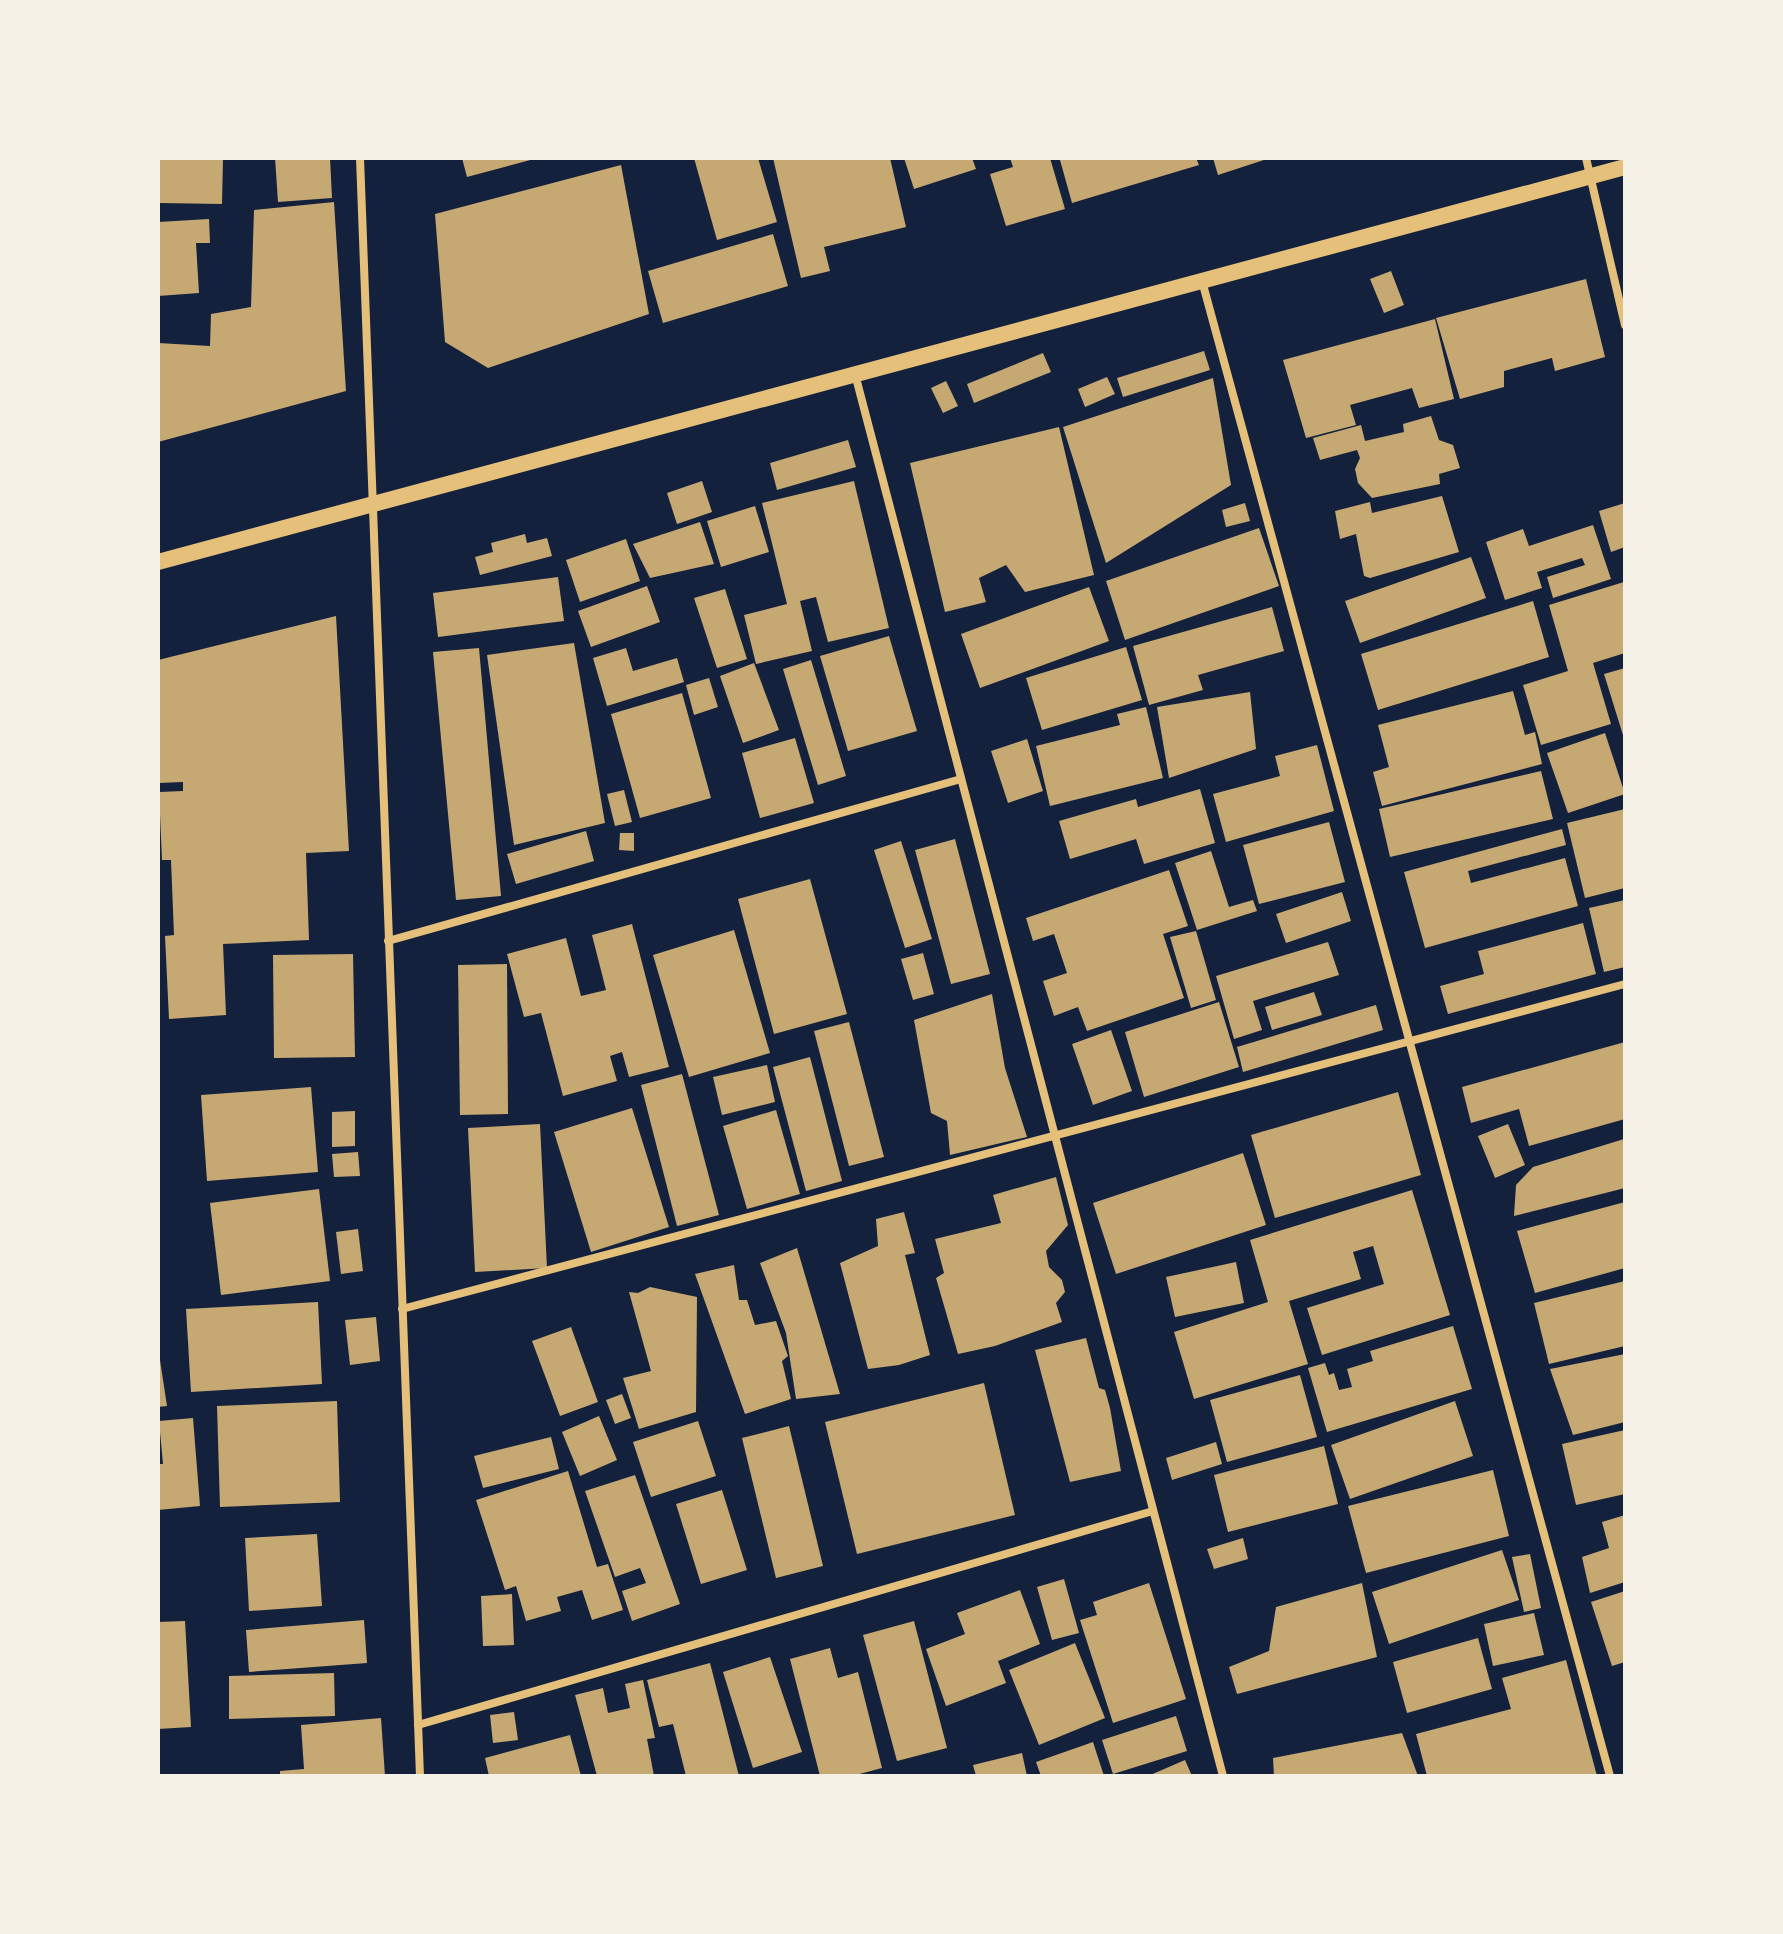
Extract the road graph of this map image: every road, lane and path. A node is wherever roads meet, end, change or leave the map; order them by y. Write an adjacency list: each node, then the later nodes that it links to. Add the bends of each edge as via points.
1 (360, 158): 8 (street)
2 (1586, 158): 4 (street)
3 (1625, 167): 4 (main road)
4 (1591, 176): 5 (main road); 6 (street)
5 (1202, 281): 7 (main road); 13 (street)
6 (1625, 325)
7 (855, 374): 8 (main road); 10 (street)
8 (374, 504): 9 (main road); 11 (street)
9 (158, 562)
10 (961, 779): 11 (street); 14 (street)
11 (388, 941): 15 (street)
12 (1625, 984): 13 (street)
13 (1409, 1041): 14 (street); 20 (street)
14 (1055, 1136): 15 (street); 16 (street)
15 (402, 1309): 17 (street)
16 (1153, 1511): 17 (street); 19 (street)
17 (418, 1725): 18 (street)
18 (420, 1776)
19 (1223, 1776)
20 (1610, 1776)

